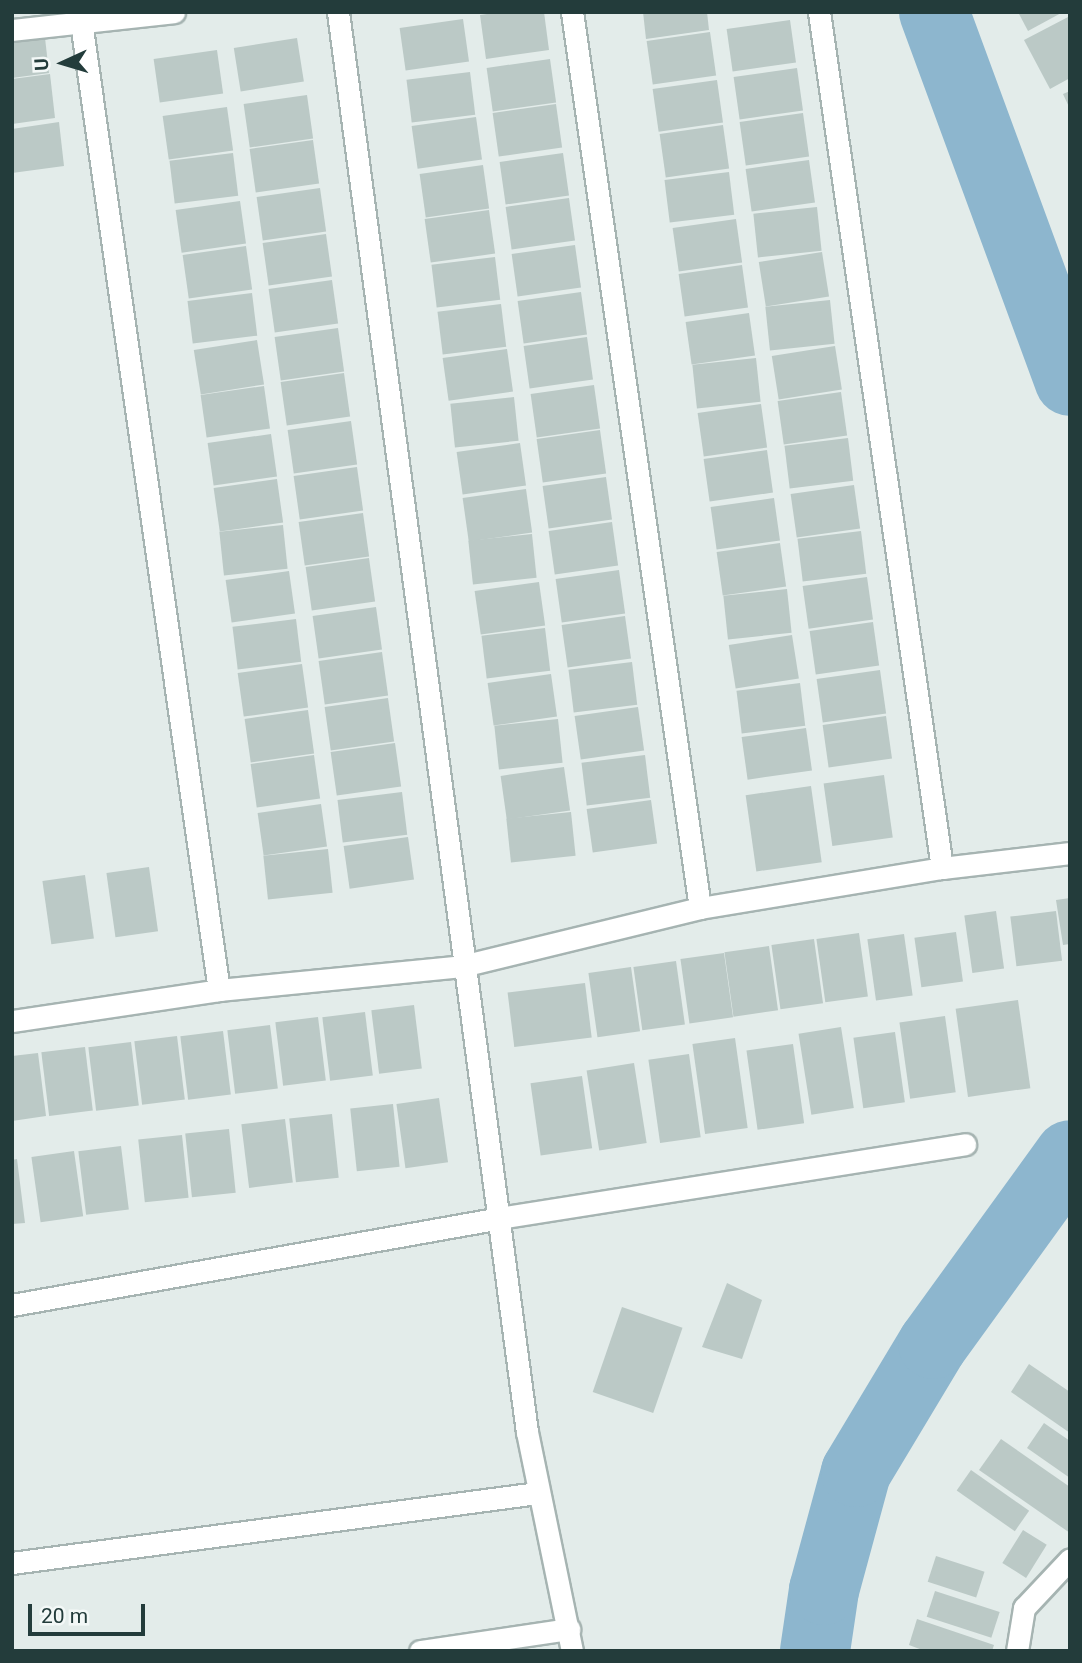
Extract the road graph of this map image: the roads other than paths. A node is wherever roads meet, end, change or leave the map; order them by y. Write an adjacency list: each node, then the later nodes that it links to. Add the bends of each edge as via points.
1 (174, 12): 5 (street)
2 (338, 12): 10 (street)
3 (572, 12): 9 (street)
4 (819, 12): 8 (street)
5 (81, 22): 6 (street); 11 (street)
6 (12, 30)
7 (1070, 853): 8 (street)
8 (942, 868): 9 (street)
9 (700, 908): 10 (street)
10 (463, 966): 11 (street); 14 (street)
11 (219, 990): 12 (street)
12 (12, 1021)
13 (965, 1144): 14 (street)
14 (499, 1218): 15 (street); 16 (street)
15 (12, 1305)
16 (537, 1493): 18 (street); 19 (street)
17 (1070, 1559): 22 (street, via 1024,1608)
18 (12, 1563)
19 (569, 1629): 20 (street); 21 (street)
20 (420, 1651)
21 (572, 1651)
22 (1017, 1651)

